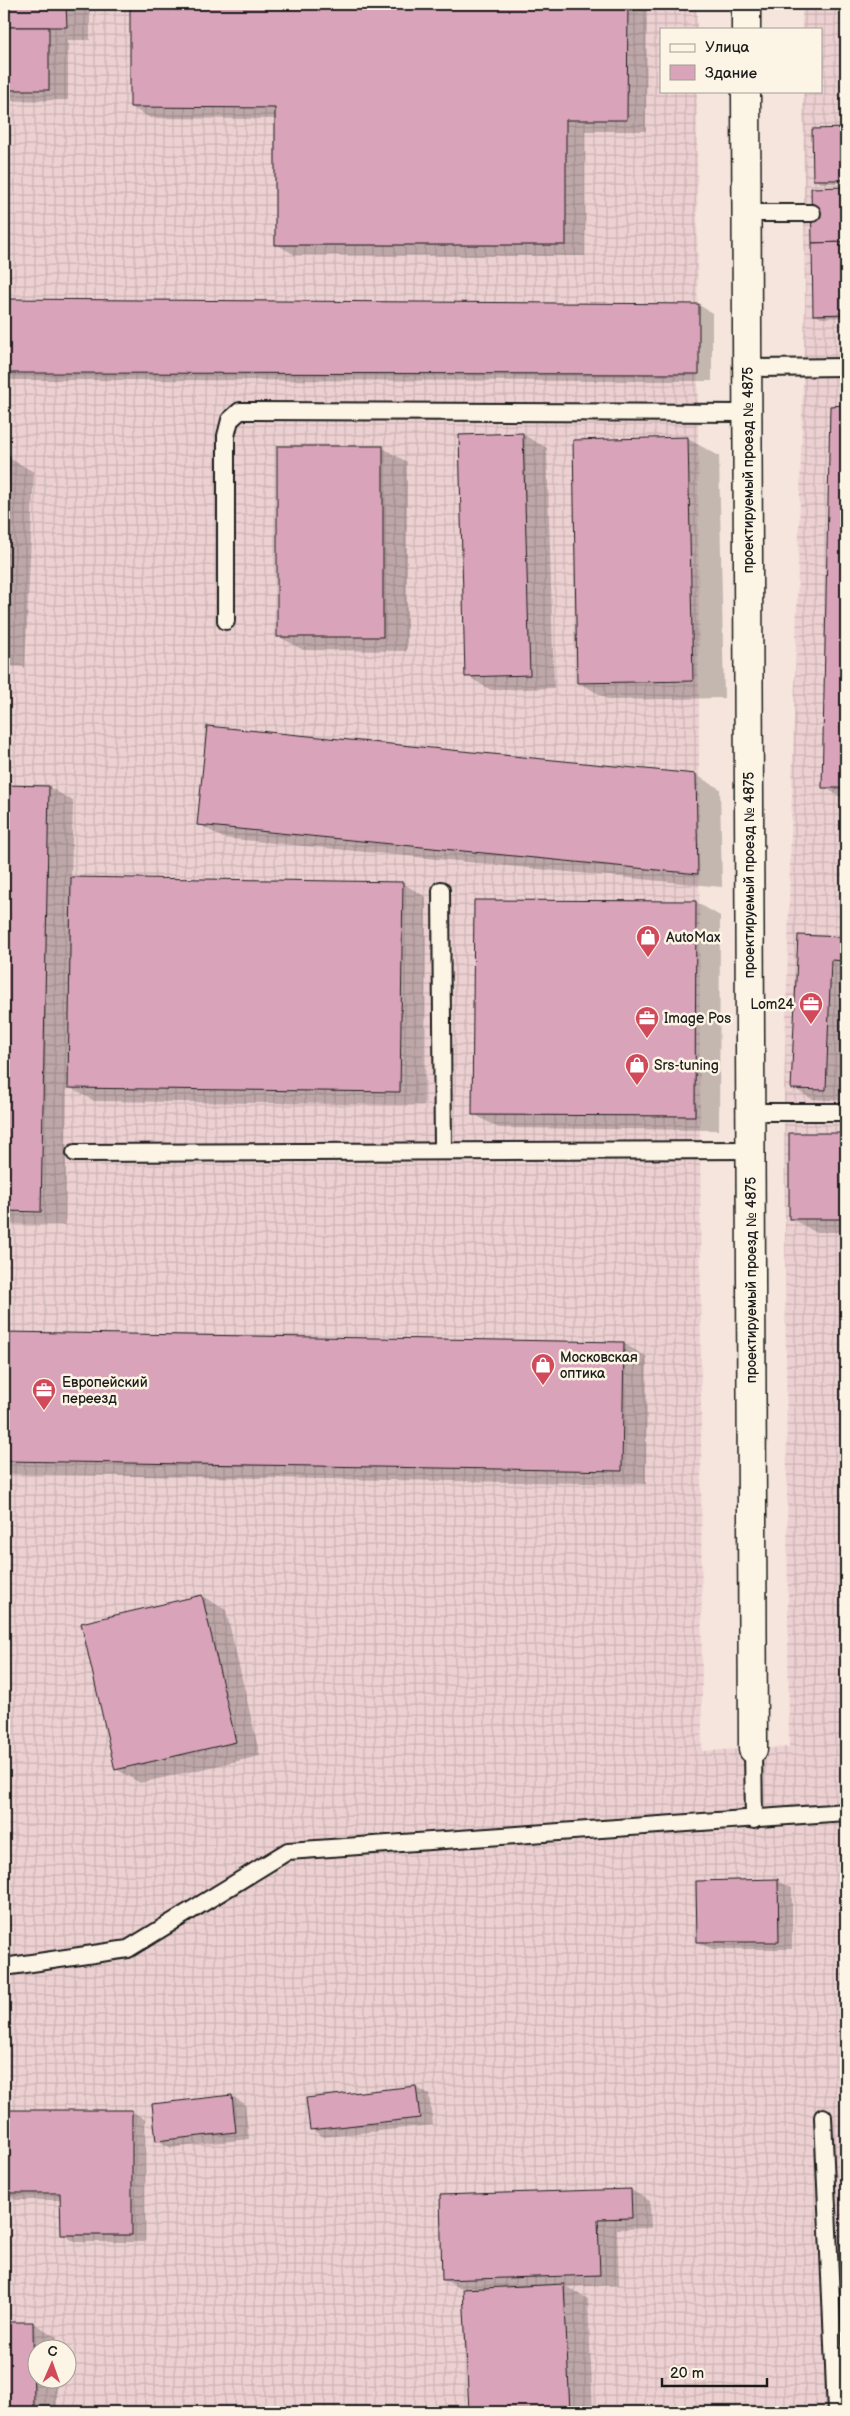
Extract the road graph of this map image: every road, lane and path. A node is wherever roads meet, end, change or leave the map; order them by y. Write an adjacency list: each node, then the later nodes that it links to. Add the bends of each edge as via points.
1 (746, 4): 2 (street)
2 (746, 28)
3 (746, 92): 4 (street, проектируемый проезд № 4875)
4 (746, 213): 5 (lane); 7 (street, проектируемый проезд № 4875)
5 (812, 213)
6 (846, 367): 7 (lane)
7 (747, 368): 8 (street, проектируемый проезд № 4875)
8 (747, 412): 9 (lane, via 240,411 230,420 226,436); 11 (street, проектируемый проезд № 4875)
9 (226, 621)
10 (441, 890): 14 (lane)
11 (750, 1112): 12 (lane); 13 (street, проектируемый проезд № 4875)
12 (846, 1112)
13 (750, 1150): 14 (lane); 16 (street, проектируемый проезд № 4875)
14 (443, 1151): 15 (lane)
15 (75, 1153)
16 (753, 1749): 18 (lane)
17 (846, 1812): 18 (lane)
18 (754, 1820): 19 (lane, via 288,1851 128,1949)
19 (4, 1967)
20 (823, 2117): 21 (lane)
21 (836, 2412)

